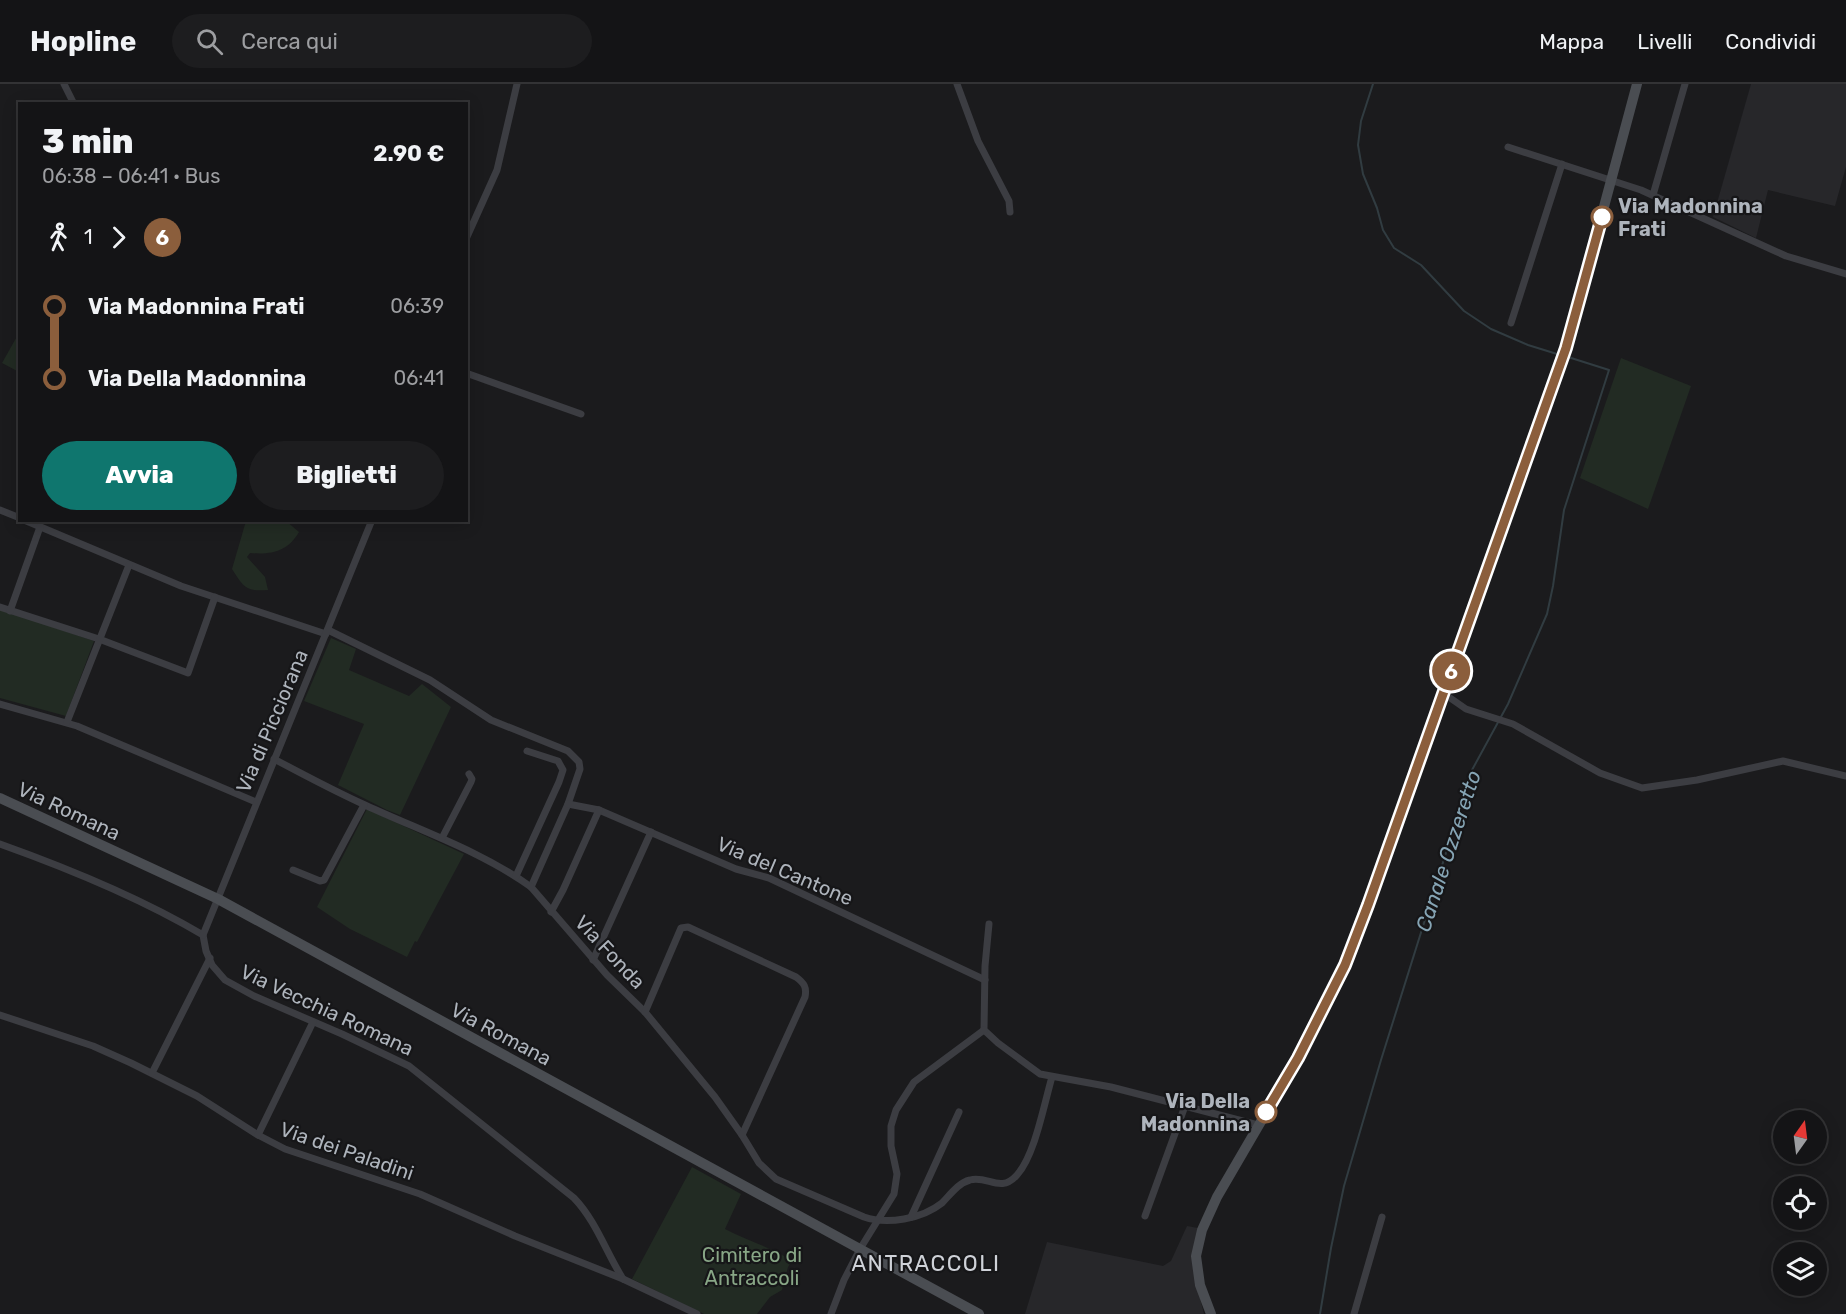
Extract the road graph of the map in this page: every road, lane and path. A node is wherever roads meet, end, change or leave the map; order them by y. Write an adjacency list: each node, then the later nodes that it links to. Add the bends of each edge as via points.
1 (64, 84): 6 (street)
2 (517, 84): 12 (street, via 496,170)
3 (957, 84): 11 (street, via 978,141 1009,201)
4 (1637, 84): 9 (street)
5 (1685, 84): 10 (street)
6 (73, 102)
7 (1508, 147): 8 (street)
8 (1562, 164): 9 (street); 14 (street)
9 (1612, 180): 10 (street); 28 (street, via 1566,348)
10 (1653, 195): 13 (street, via 1786,256)
11 (1010, 212)
12 (468, 234)
13 (1846, 274)
14 (1511, 323)
15 (468, 374): 16 (street)
16 (581, 414)
17 (0, 510): 18 (street)
18 (18, 517)
19 (29, 522): 21 (street)
20 (371, 522): 26 (street, Via di Picciorana)
21 (40, 527): 22 (street); 25 (street)
22 (129, 565): 23 (street); 27 (street)
23 (214, 597): 26 (street); 27 (street, via 188,673)
24 (0, 607): 25 (street)
25 (10, 611): 27 (street)
26 (327, 632): 32 (street, Via di Picciorana); 37 (street, via 430,680 491,720 568,752 579,762 580,769)
27 (99, 639): 30 (street)
28 (1443, 693): 34 (street, via 1466,709 1522,728 1600,773 1642,788 1783,761); 61 (street, via 1345,965 1298,1058)
29 (0, 704): 30 (street)
30 (67, 722): 36 (street)
31 (526, 751): 44 (street, via 558,761 563,770)
32 (274, 759): 36 (street, Via di Picciorana); 38 (street, Via Fonda)
33 (469, 774): 41 (street, via 471,782)
34 (1846, 776)
35 (0, 798): 46 (street, Via Romana)
36 (256, 802): 46 (street, Via di Picciorana)
37 (568, 804): 39 (street, Via del Cantone); 45 (street)
38 (364, 805): 41 (street, Via Fonda); 43 (street, via 326,879 320,881)
39 (599, 810): 40 (street, Via del Cantone); 47 (street)
40 (651, 832): 51 (street); 52 (street, Via del Cantone, via 736,869 770,878)
41 (442, 838): 44 (street, Via Fonda)
42 (0, 844): 49 (street, via 150,905)
43 (293, 870)
44 (516, 876): 45 (street, Via Fonda)
45 (531, 887): 47 (street, Via Fonda)
46 (218, 899): 49 (street, Via di Picciorana); 68 (street, Via Romana)
47 (551, 912): 51 (street, Via Fonda)
48 (989, 924): 52 (street)
49 (203, 935): 50 (street, Via Vecchia Romana)
50 (210, 958): 55 (street, Via Vecchia Romana, via 217,971 232,984); 57 (street)
51 (593, 960): 53 (street, Via Fonda)
52 (985, 980): 56 (street)
53 (645, 1012): 63 (street, Via Fonda); 63 (street, via 681,928 688,927 803,982 805,997)
54 (0, 1015): 57 (street, Via dei Paladini, via 93,1046)
55 (313, 1022): 62 (street); 69 (street, Via Vecchia Romana, via 409,1066 545,1174 583,1207)
56 (984, 1030): 58 (street, via 1040,1074); 67 (street, via 914,1082 896,1110 891,1146 897,1185)
57 (152, 1072): 62 (street, Via dei Paladini, via 197,1095)
58 (1052, 1077): 59 (street); 65 (street, Via Fonda, via 1032,1146 1010,1182 970,1180 934,1209)
59 (1185, 1106): 61 (street); 64 (street)
60 (959, 1113): 65 (street)
61 (1258, 1125): 70 (street, via 1202,1230 1196,1256)
62 (258, 1135): 69 (street, Via dei Paladini, via 302,1155 420,1194)
63 (742, 1135): 67 (street, Via Fonda, via 759,1163 776,1179)
64 (1145, 1216)
65 (911, 1217): 67 (street, Via Fonda)
66 (1382, 1217): 76 (street)
67 (876, 1221): 68 (street)
68 (860, 1249): 72 (street); 73 (street, Via Romana)
69 (623, 1279): 71 (street)
70 (1204, 1294): 74 (street); 75 (street)
71 (697, 1314)
72 (831, 1314)
73 (980, 1314)
74 (1206, 1314)
75 (1211, 1314)
76 (1353, 1314)

